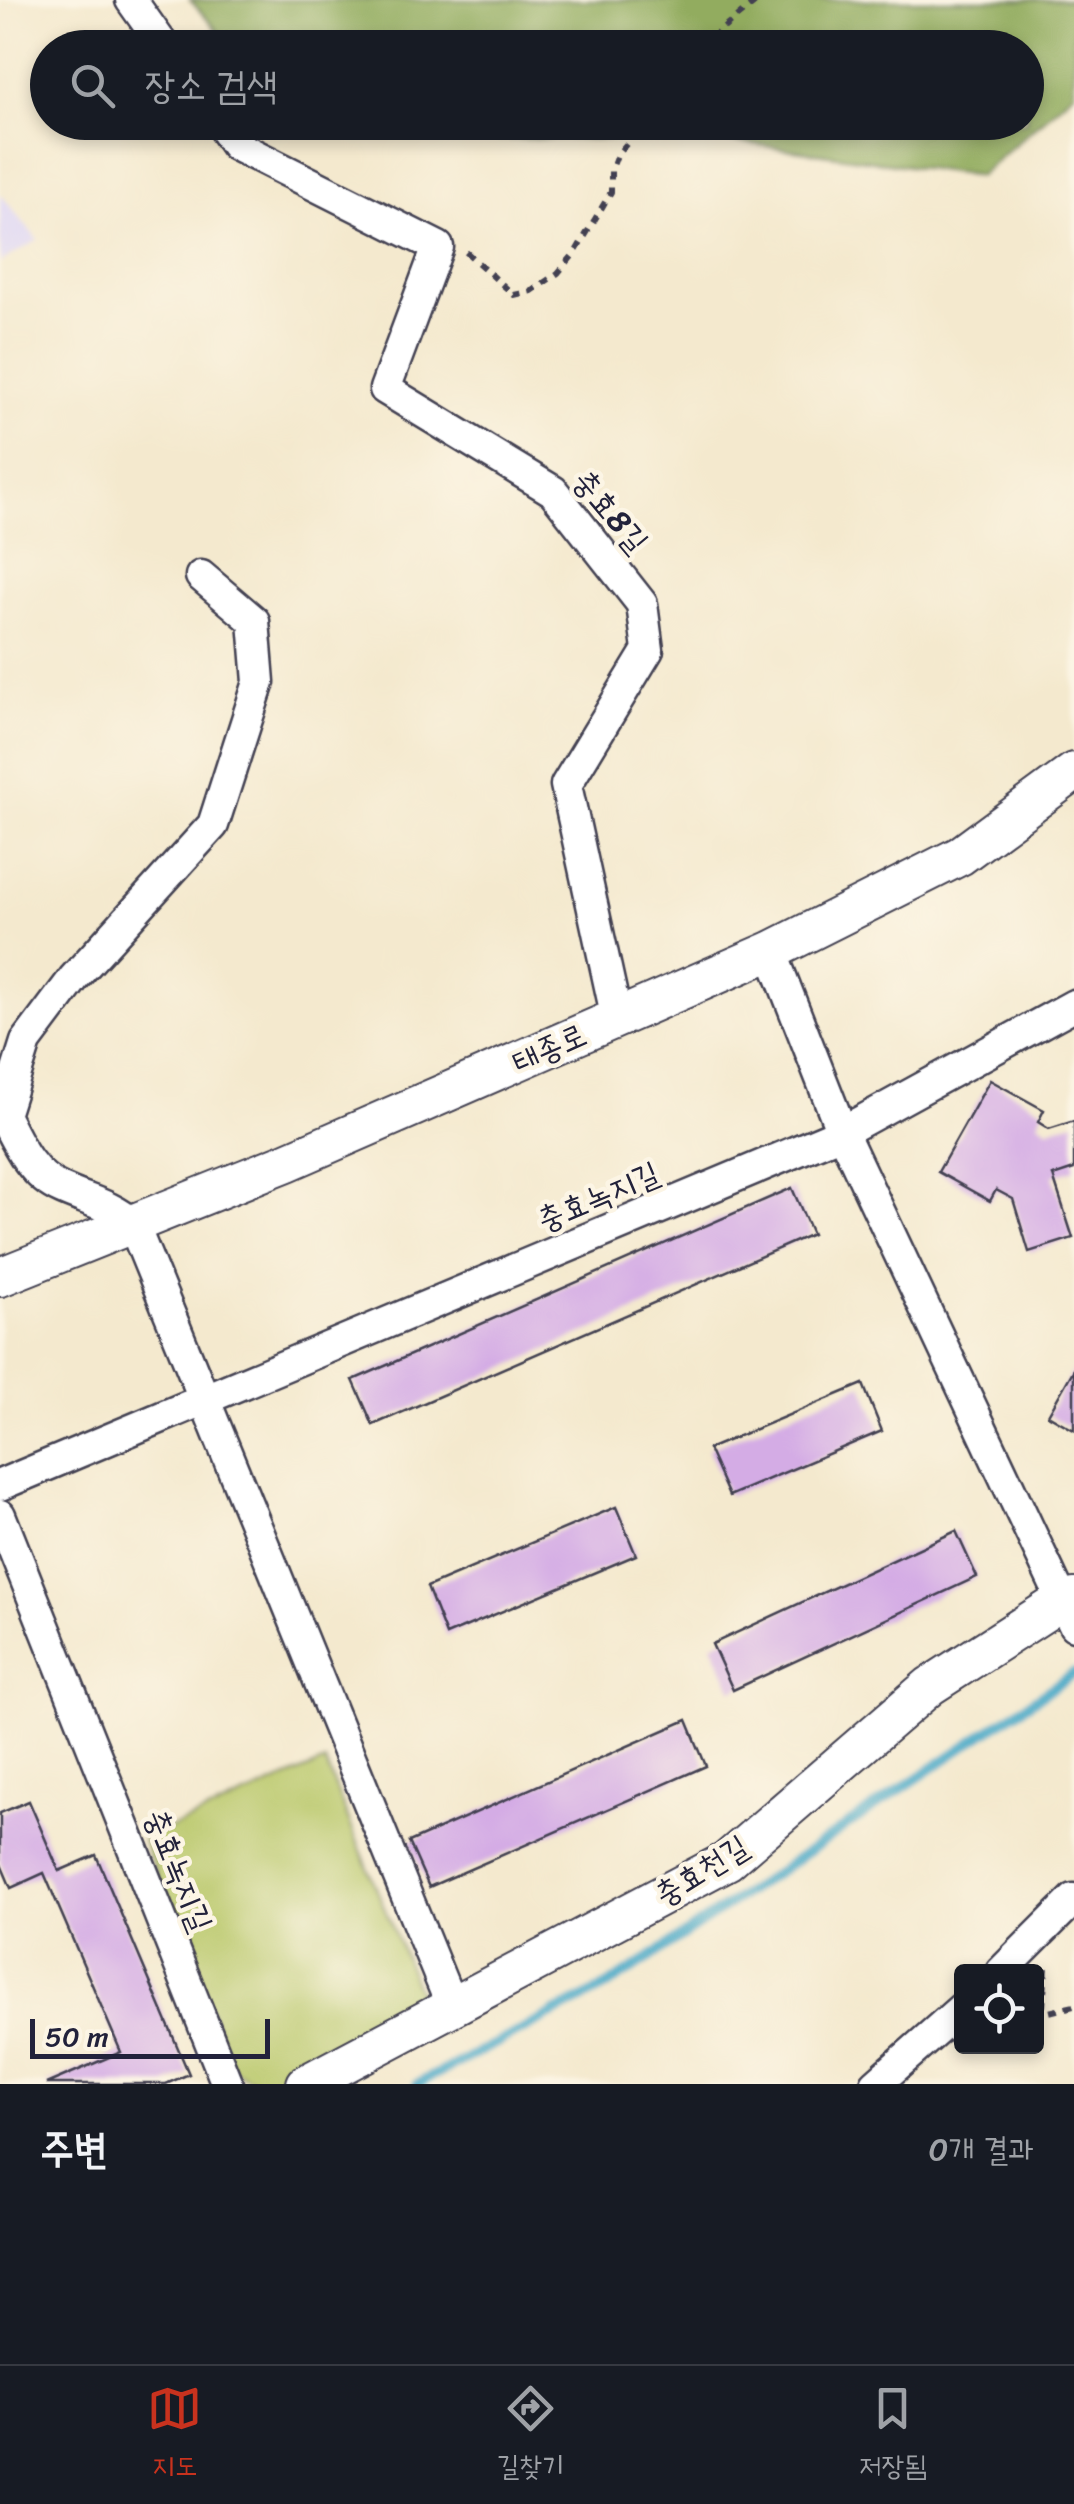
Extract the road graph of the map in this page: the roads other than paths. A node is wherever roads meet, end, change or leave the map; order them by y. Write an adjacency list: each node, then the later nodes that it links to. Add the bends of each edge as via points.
1 (131, 0): 2 (street)
2 (152, 30)
3 (232, 140): 8 (street, 충효8길, via 438,247 385,389 554,491 642,604 648,650 566,785)
4 (200, 576): 10 (street, via 254,622 259,682 213,825 74,978 26,1042 3,1115 27,1161 57,1188 112,1206)
5 (1074, 772): 6 (street, 태종로, via 960,856)
6 (771, 951): 8 (street, 태종로); 9 (street)
7 (1074, 1005): 9 (street, 충효녹지길)
8 (617, 1019): 10 (street, 태종로)
9 (842, 1132): 12 (street, 충효녹지길); 15 (street)
10 (133, 1224): 11 (street, 태종로); 12 (street)
11 (0, 1277)
12 (203, 1399): 13 (street, 충효녹지길); 18 (street)
13 (0, 1484)
14 (0, 1515): 20 (street, 충효녹지길)
15 (1069, 1608): 18 (street, 충효천길, via 930,1686 728,1861)
16 (1074, 1900): 17 (street)
17 (1009, 1964)
18 (452, 2007): 21 (street, 충효천길)
19 (954, 2015): 22 (street)
20 (227, 2084)
21 (306, 2084)
22 (876, 2084)

